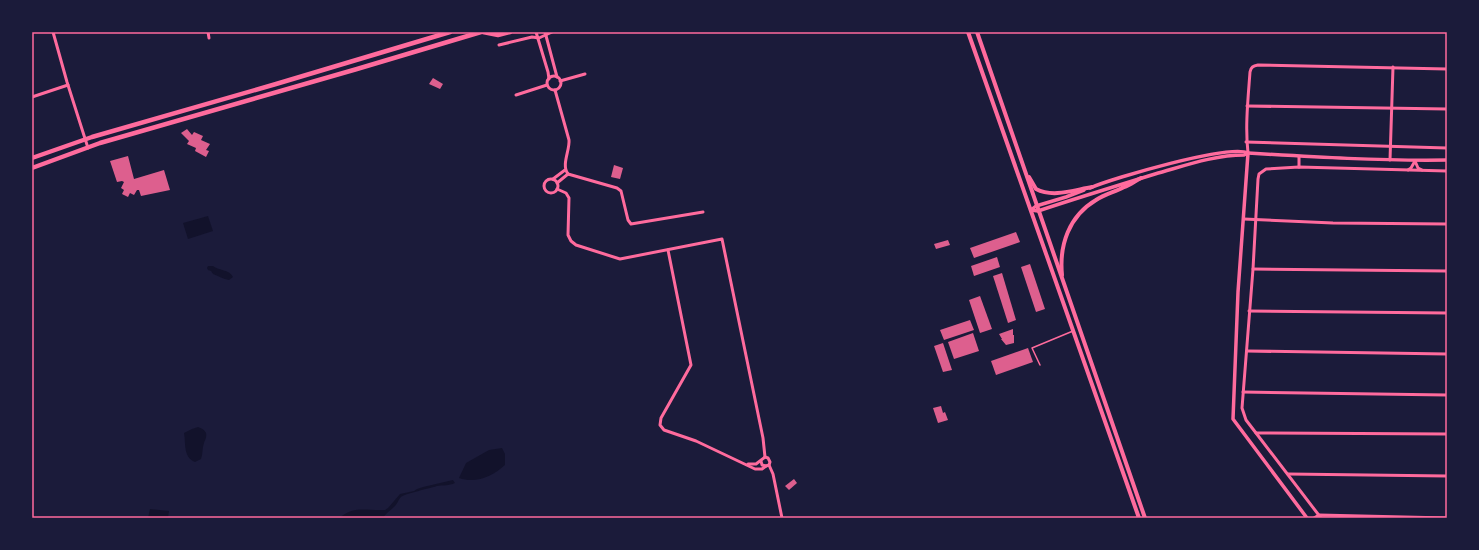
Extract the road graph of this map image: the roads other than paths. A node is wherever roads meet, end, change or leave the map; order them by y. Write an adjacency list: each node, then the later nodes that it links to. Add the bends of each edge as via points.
1 (53, 32): 21 (street)
2 (208, 32): 11 (street)
3 (450, 32): 28 (main road)
4 (482, 32): 5 (main road, via 498,35); 31 (main road)
5 (510, 32)
6 (536, 32): 12 (street)
7 (552, 32): 10 (street)
8 (968, 32): 53 (main road)
9 (977, 32): 41 (main road)
10 (545, 34): 12 (street); 17 (street)
11 (209, 38)
12 (539, 38): 13 (street, via 532,37); 18 (street)
13 (499, 45)
14 (1393, 67): 15 (street); 25 (street, via 1258,65 1251,68 1250,72); 26 (street)
15 (1447, 69)
16 (585, 74): 19 (street)
17 (557, 77): 18 (street, via 552,76); 19 (street)
18 (549, 79): 20 (street)
19 (560, 81): 22 (street, via 560,86)
20 (547, 85): 22 (street); 23 (street)
21 (68, 86): 24 (street); 28 (street)
22 (555, 90): 42 (street, via 569,140)
23 (516, 95)
24 (32, 97)
25 (1248, 106): 26 (street); 29 (street)
26 (1392, 108): 27 (street); 30 (street)
27 (1447, 109)
28 (86, 139): 31 (street); 35 (main road)
29 (1246, 142): 30 (street); 33 (street)
30 (1391, 147): 32 (street); 36 (street)
31 (88, 148): 40 (main road)
32 (1447, 148)
33 (1248, 153): 34 (street); 47 (street, via 1202,161); 50 (street, via 1243,151 1210,154); 56 (street)
34 (1299, 156): 36 (street); 39 (street)
35 (32, 158)
36 (1390, 160): 38 (street)
37 (1447, 160): 38 (street)
38 (1415, 161): 43 (street); 44 (street)
39 (1299, 167): 43 (street); 57 (street, via 1266,169 1259,174)
40 (32, 168)
41 (1024, 168): 50 (main road, via 1032,184 1042,192 1056,194); 52 (main road)
42 (565, 170): 46 (street); 48 (street)
43 (1407, 170): 44 (street)
44 (1422, 170): 45 (street)
45 (1447, 171)
46 (568, 174): 49 (street); 55 (street, via 621,191 631,224)
47 (1141, 178): 54 (street); 62 (main road, via 1096,200 1076,216 1065,238 1061,266)
48 (553, 180): 49 (street); 51 (street, via 545,182 544,190 552,193)
49 (557, 183): 51 (street)
50 (1092, 187): 52 (street)
51 (557, 189): 59 (street, via 569,198 568,235 576,245 620,259)
52 (1036, 206): 53 (street); 54 (main road)
53 (1031, 210): 54 (street); 66 (main road)
54 (1038, 211): 62 (main road)
55 (703, 212)
56 (1244, 219): 57 (street); 86 (street, via 1233,419)
57 (1256, 220): 58 (street); 60 (street)
58 (1447, 224)
59 (668, 250): 76 (street, via 722,239); 78 (street, via 691,365 661,418 660,425 664,430 696,441)
60 (1253, 268): 61 (street); 63 (street)
61 (1447, 271)
62 (1063, 283): 65 (main road)
63 (1250, 311): 64 (street); 69 (street)
64 (1447, 313)
65 (1079, 328): 66 (street); 67 (main road)
66 (1074, 331): 68 (main road); 71 (lane, via 1032,348)
67 (1086, 347): 68 (street); 85 (main road)
68 (1080, 349): 84 (main road)
69 (1247, 351): 70 (street); 72 (street)
70 (1447, 354)
71 (1040, 365)
72 (1243, 392): 73 (street); 74 (street, via 1244,414)
73 (1447, 395)
74 (1256, 433): 75 (street); 80 (street)
75 (1447, 434)
76 (765, 457): 77 (street); 79 (street, via 770,460)
77 (761, 461): 78 (street); 79 (street, via 763,466)
78 (746, 464): 79 (street, via 759,470)
79 (768, 466): 83 (street, via 773,474)
80 (1288, 474): 81 (street); 82 (street)
81 (1447, 476)
82 (1319, 515): 87 (street); 88 (street); 89 (street)
83 (782, 518)
84 (1139, 518)
85 (1145, 518)
86 (1307, 518)
87 (1314, 518)
88 (1321, 518)
89 (1447, 518)

